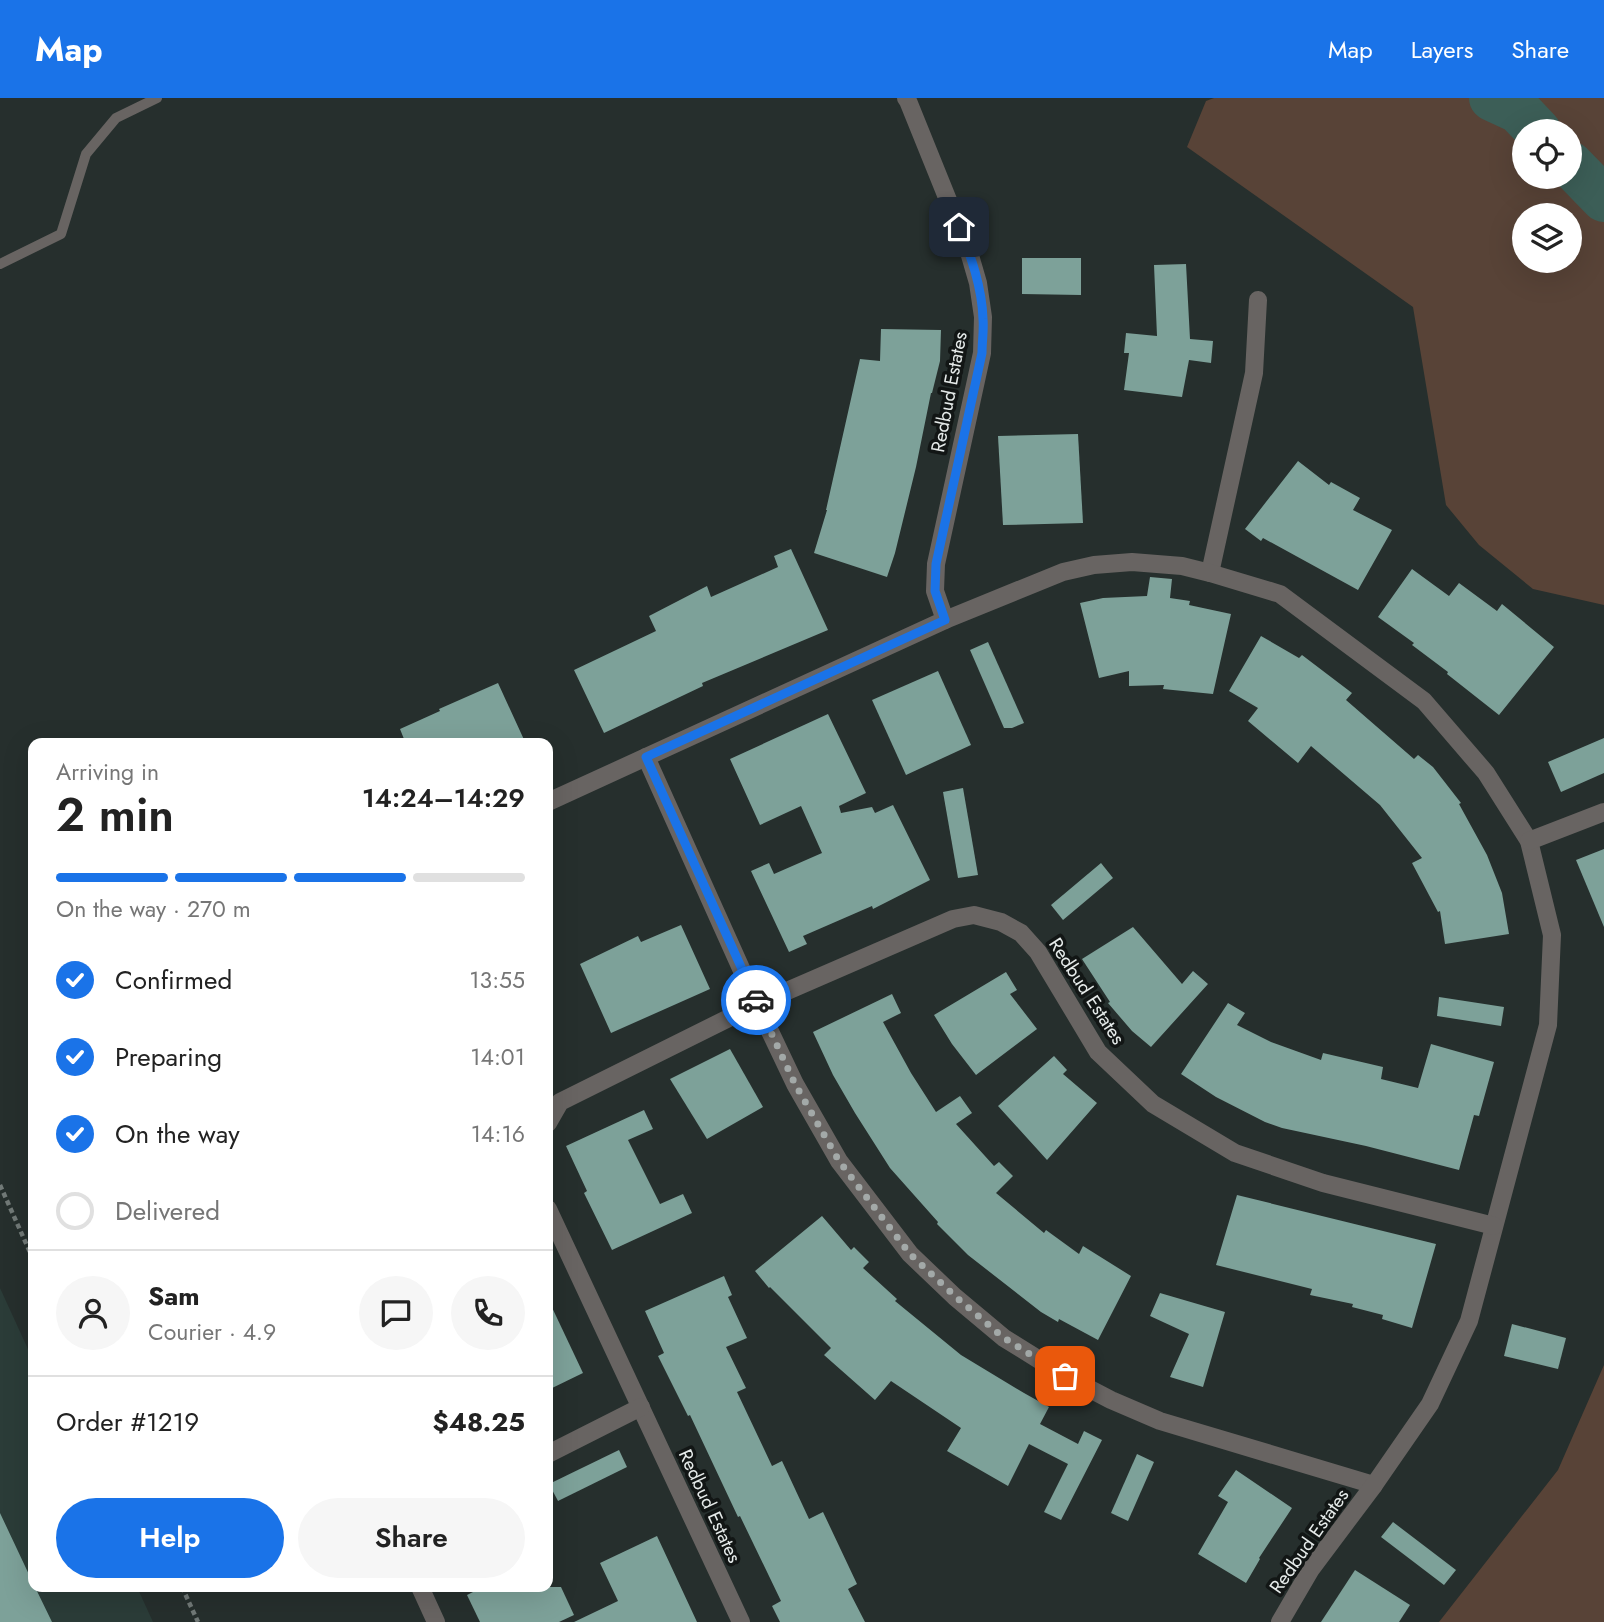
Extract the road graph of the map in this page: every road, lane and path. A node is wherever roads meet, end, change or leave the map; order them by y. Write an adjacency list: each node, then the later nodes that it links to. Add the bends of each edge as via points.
1 (157, 98): 3 (lane, via 116,118 86,154 61,234)
2 (906, 98): 6 (street, Redbud Estates, via 969,252 983,317 982,353 936,564 935,591)
3 (0, 264)
4 (1258, 300): 5 (street, via 1254,373)
5 (1210, 573): 6 (street, Redbud Estates, via 1132,562 1094,565 1063,572); 10 (street, Redbud Estates, via 1280,594 1424,701 1486,772)
6 (945, 620): 7 (street, Redbud Estates)
7 (646, 757): 8 (street, Redbud Estates); 11 (street, Redbud Estates)
8 (553, 800)
9 (1604, 812): 10 (street)
10 (1530, 841): 15 (street, Redbud Estates, via 1552,935 1548,1025)
11 (757, 1004): 12 (street, Redbud Estates, via 560,1102); 15 (street, Redbud Estates, via 953,919 974,915 1001,922 1021,933 1038,952 1098,1052 1153,1104 1235,1153 1323,1182); 19 (street, Redbud Estates, via 839,1161 910,1254 1004,1338 1065,1376 1160,1421)
12 (553, 1114)
13 (0, 1185): 16 (path)
14 (553, 1220): 17 (street, Redbud Estates)
15 (1494, 1226): 19 (street, Redbud Estates, via 1469,1321 1430,1404)
16 (28, 1248)
17 (640, 1407): 18 (street); 24 (street, Redbud Estates)
18 (553, 1451)
19 (1374, 1485): 25 (street, Redbud Estates, via 1311,1569)
20 (184, 1592): 22 (path)
21 (422, 1592): 23 (street)
22 (198, 1622)
23 (436, 1622)
24 (741, 1622)
25 (1280, 1622)

